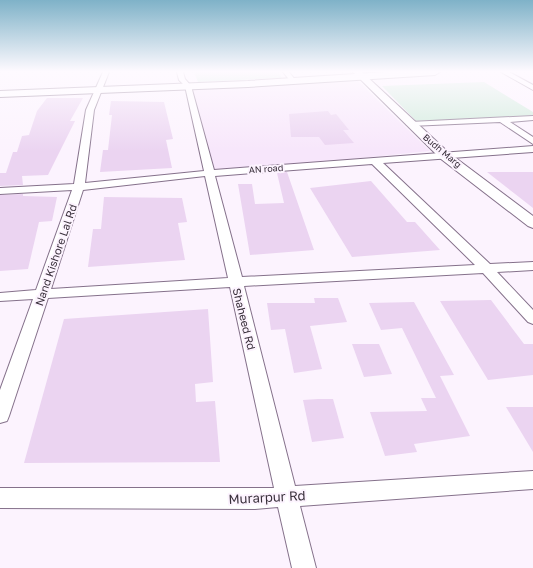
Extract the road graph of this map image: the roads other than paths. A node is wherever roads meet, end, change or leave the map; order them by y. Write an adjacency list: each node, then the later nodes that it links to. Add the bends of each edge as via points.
1 (94, 99): 12 (street, Nand Kishore Lal Rd, via 90,110)
2 (190, 99): 11 (street, Shaheed Rd)
3 (384, 99): 6 (street, Budh Marg)
4 (533, 118): 5 (street)
5 (502, 120): 6 (street); 7 (street)
6 (410, 124): 9 (street, Budh Marg)
7 (533, 141)
8 (533, 149): 9 (street, AN road)
9 (445, 156): 10 (street, AN road); 14 (street, Budh Marg)
10 (375, 161): 11 (street, AN road); 16 (street)
11 (210, 173): 12 (street, AN road); 17 (street, Shaheed Rd)
12 (79, 187): 13 (street, AN road); 18 (street, Nand Kishore Lal Rd)
13 (0, 191)
14 (533, 224)
15 (533, 266): 16 (street)
16 (486, 268): 17 (street); 20 (street)
17 (235, 282): 18 (street); 23 (street, Shaheed Rd)
18 (42, 294): 19 (street); 21 (street, Nand Kishore Lal Rd)
19 (0, 297)
20 (533, 319)
21 (0, 416)
22 (533, 480): 23 (street, Murarpur Rd)
23 (287, 496): 24 (street, Murarpur Rd, via 255,499); 25 (street, Shaheed Rd)
24 (0, 498)
25 (304, 568)

